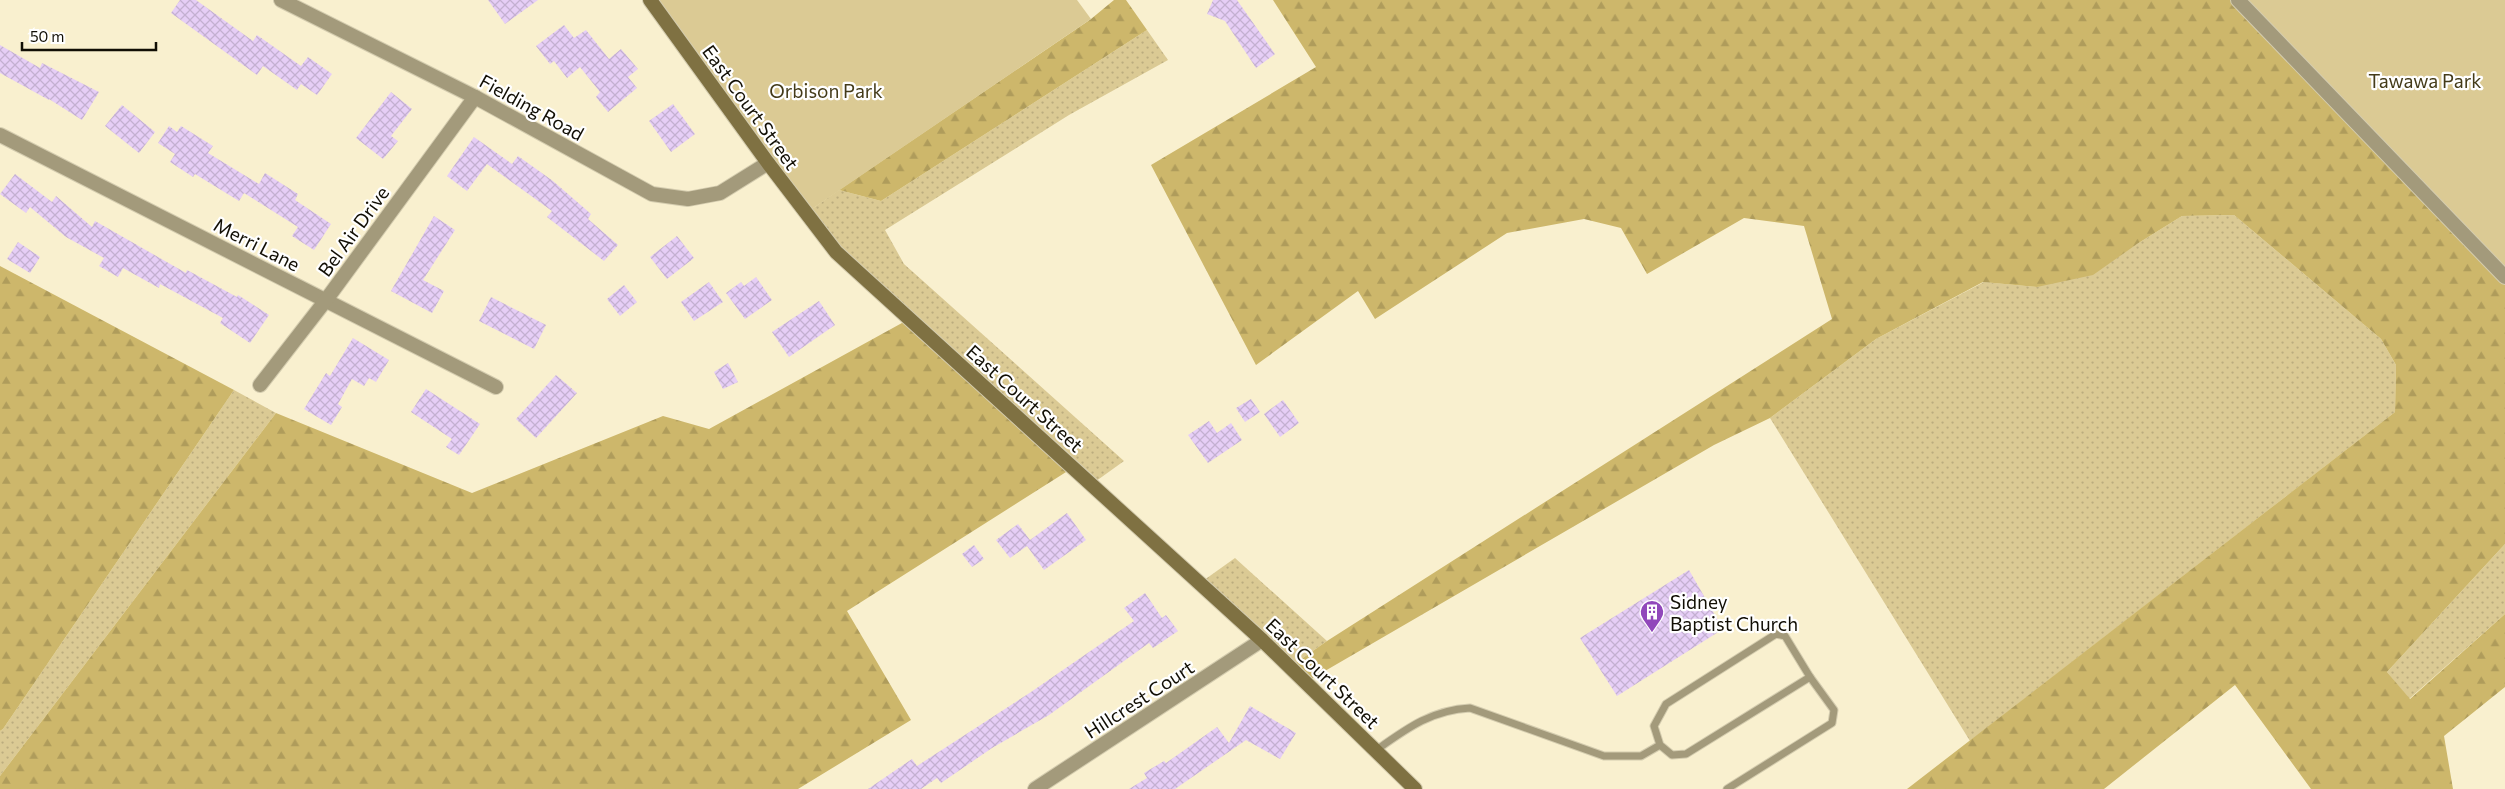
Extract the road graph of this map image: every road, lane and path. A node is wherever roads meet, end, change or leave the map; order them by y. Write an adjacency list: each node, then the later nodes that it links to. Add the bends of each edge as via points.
1 (281, 0): 4 (street, Fielding Road)
2 (650, 0): 6 (main road, East Court Street)
3 (2238, 0): 7 (street)
4 (474, 97): 6 (street, Fielding Road, via 652,194 688,199 720,193); 8 (street, Bel Air Drive)
5 (0, 134): 8 (street, Merri Lane)
6 (768, 163): 11 (main road, East Court Street, via 836,252)
7 (2505, 276)
8 (326, 300): 9 (street, Bel Air Drive); 10 (street, Merri Lane)
9 (260, 385)
10 (496, 388)
11 (1262, 640): 14 (main road, East Court Street); 15 (street, Hillcrest Court)
12 (1810, 676): 13 (lane, via 1686,754 1672,755); 13 (lane, via 1785,636 1776,634 1666,704 1654,726); 17 (lane, via 1834,710 1832,723)
13 (1660, 745): 14 (lane, via 1641,756 1604,756 1470,708 1448,709 1410,727)
14 (1375, 751): 16 (main road, East Court Street)
15 (1035, 789)
16 (1415, 789)
17 (1727, 789)

